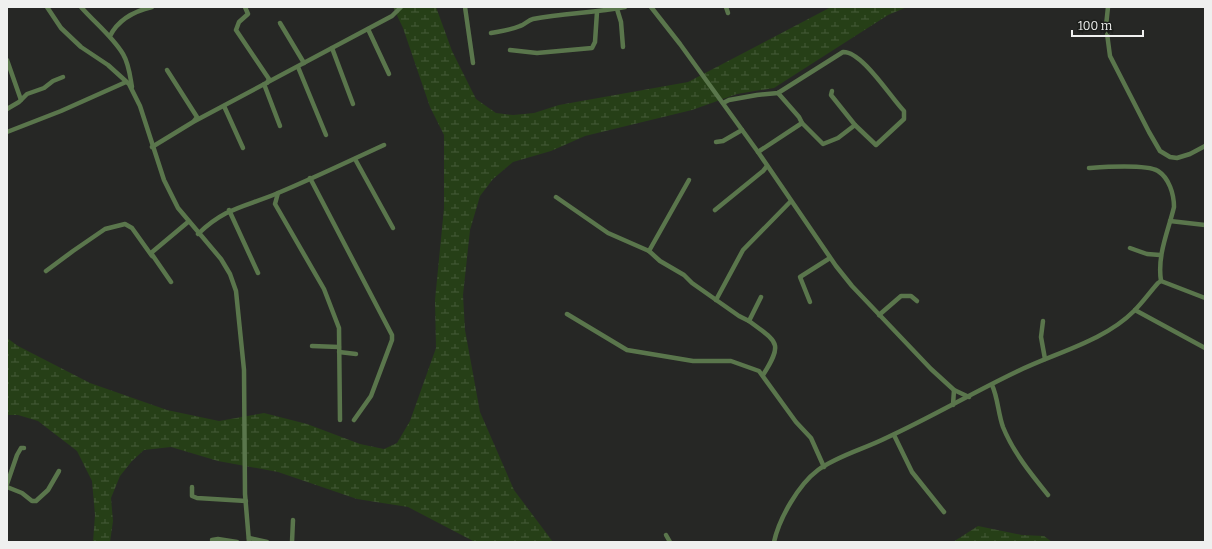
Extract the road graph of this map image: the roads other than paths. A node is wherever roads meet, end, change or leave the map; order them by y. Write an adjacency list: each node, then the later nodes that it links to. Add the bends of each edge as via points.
1 (47, 7): 28 (street, via 66,33)
2 (81, 7): 17 (street, via 99,28)
3 (152, 7): 17 (street, via 129,16 114,28)
4 (245, 7): 29 (street, via 248,14 236,30 269,79)
5 (402, 7): 15 (street, via 392,16)
6 (465, 7): 23 (street)
7 (625, 7): 11 (street)
8 (651, 7): 34 (street)
9 (726, 7): 13 (street)
10 (1108, 7): 47 (street, via 1106,26 1110,56 1160,151 1177,158)
11 (617, 9): 12 (street); 18 (street)
12 (597, 12): 16 (street, via 530,19 523,26); 20 (street, via 595,42 590,49 537,53)
13 (728, 13)
14 (280, 23): 22 (street)
15 (368, 29): 19 (street); 26 (street)
16 (490, 33)
17 (110, 36): 30 (street, via 124,55)
18 (623, 47)
19 (332, 48): 22 (street); 35 (street)
20 (510, 50)
21 (7, 60): 33 (street)
22 (304, 63): 24 (street)
23 (473, 63)
24 (298, 66): 29 (street); 44 (street)
25 (167, 70): 38 (street, via 197,117)
26 (389, 74)
27 (63, 77): 33 (street, via 27,94)
28 (126, 82): 30 (street); 43 (street)
29 (266, 84): 36 (street); 41 (street)
30 (133, 91): 48 (street)
31 (832, 91): 40 (street, via 831,95)
32 (778, 93): 34 (street); 39 (street); 40 (street, via 843,52 849,52 875,76 904,111 905,116 876,145)
33 (21, 100): 37 (street)
34 (723, 103): 42 (street)
35 (353, 104)
36 (224, 106): 38 (street); 49 (street)
37 (7, 109)
38 (193, 122): 48 (street)
39 (802, 123): 40 (street, via 823,144 838,138); 50 (street)
40 (855, 125)
41 (280, 126)
42 (742, 130): 45 (street, via 723,141); 50 (street)
43 (7, 132)
44 (326, 135)
45 (716, 142)
46 (384, 146): 51 (street)
47 (1205, 146)
48 (152, 147): 62 (street, via 164,180)
49 (243, 148)
50 (758, 152): 52 (street)
51 (355, 159): 54 (street); 64 (street)
52 (767, 166): 58 (street); 60 (street)
53 (1089, 168): 61 (street, via 1153,168 1160,172 1170,186 1174,200)
54 (310, 178): 56 (street); 96 (street, via 392,335 371,396)
55 (689, 180): 67 (street)
56 (278, 193): 59 (street); 87 (street, via 276,204 324,289 338,321)
57 (556, 197): 67 (street, via 608,233)
58 (791, 201): 70 (street); 77 (street, via 743,250)
59 (229, 210): 65 (street, via 212,220); 72 (street)
60 (715, 210)
61 (1170, 221): 63 (street); 68 (street)
62 (188, 222): 65 (street); 69 (street, via 152,250)
63 (1205, 225)
64 (393, 228)
65 (198, 234): 104 (street, via 221,259 236,292 244,370)
66 (1130, 248): 68 (street, via 1147,254)
67 (649, 251): 77 (street)
68 (1160, 254): 73 (street)
69 (152, 256): 71 (street, via 132,228 125,224 106,229); 74 (street)
70 (830, 258): 79 (street, via 800,277); 82 (street)
71 (46, 272)
72 (258, 273)
73 (1161, 281): 76 (street); 80 (street)
74 (171, 282)
75 (761, 297): 83 (street)
76 (1205, 298)
77 (716, 300): 83 (street)
78 (917, 301): 82 (street, via 911,296 901,296)
79 (810, 302)
80 (1135, 310): 86 (street); 89 (street, via 1095,337)
81 (566, 314): 90 (street, via 627,350 693,361 731,361 760,371)
82 (879, 315): 92 (street)
83 (748, 321): 90 (street, via 767,334 775,344 773,360)
84 (1043, 321): 89 (street, via 1041,337)
85 (312, 346): 87 (street)
86 (1205, 348)
87 (339, 349): 88 (street); 95 (street)
88 (356, 354)
89 (1045, 358): 91 (street)
90 (763, 375): 99 (street, via 796,422 811,438)
91 (992, 385): 93 (street); 103 (street, via 1008,437)
92 (954, 390): 93 (street); 94 (street)
93 (969, 398): 94 (street)
94 (953, 406): 97 (street)
95 (340, 420)
96 (354, 420)
97 (894, 435): 99 (street); 105 (street, via 912,472)
98 (24, 448): 101 (street, via 21,448 17,455)
99 (824, 467): 114 (street, via 808,479 788,508)
100 (59, 471): 101 (street, via 48,490 36,501)
101 (7, 486)
102 (192, 488): 104 (street, via 192,496 197,498)
103 (1048, 495)
104 (246, 501): 109 (street)
105 (944, 512)
106 (294, 520): 112 (street)
107 (666, 535): 113 (street)
108 (212, 540): 110 (street, via 218,538)
109 (249, 540): 111 (street)
110 (237, 542)
111 (267, 542)
112 (292, 542)
113 (670, 542)
114 (774, 542)

